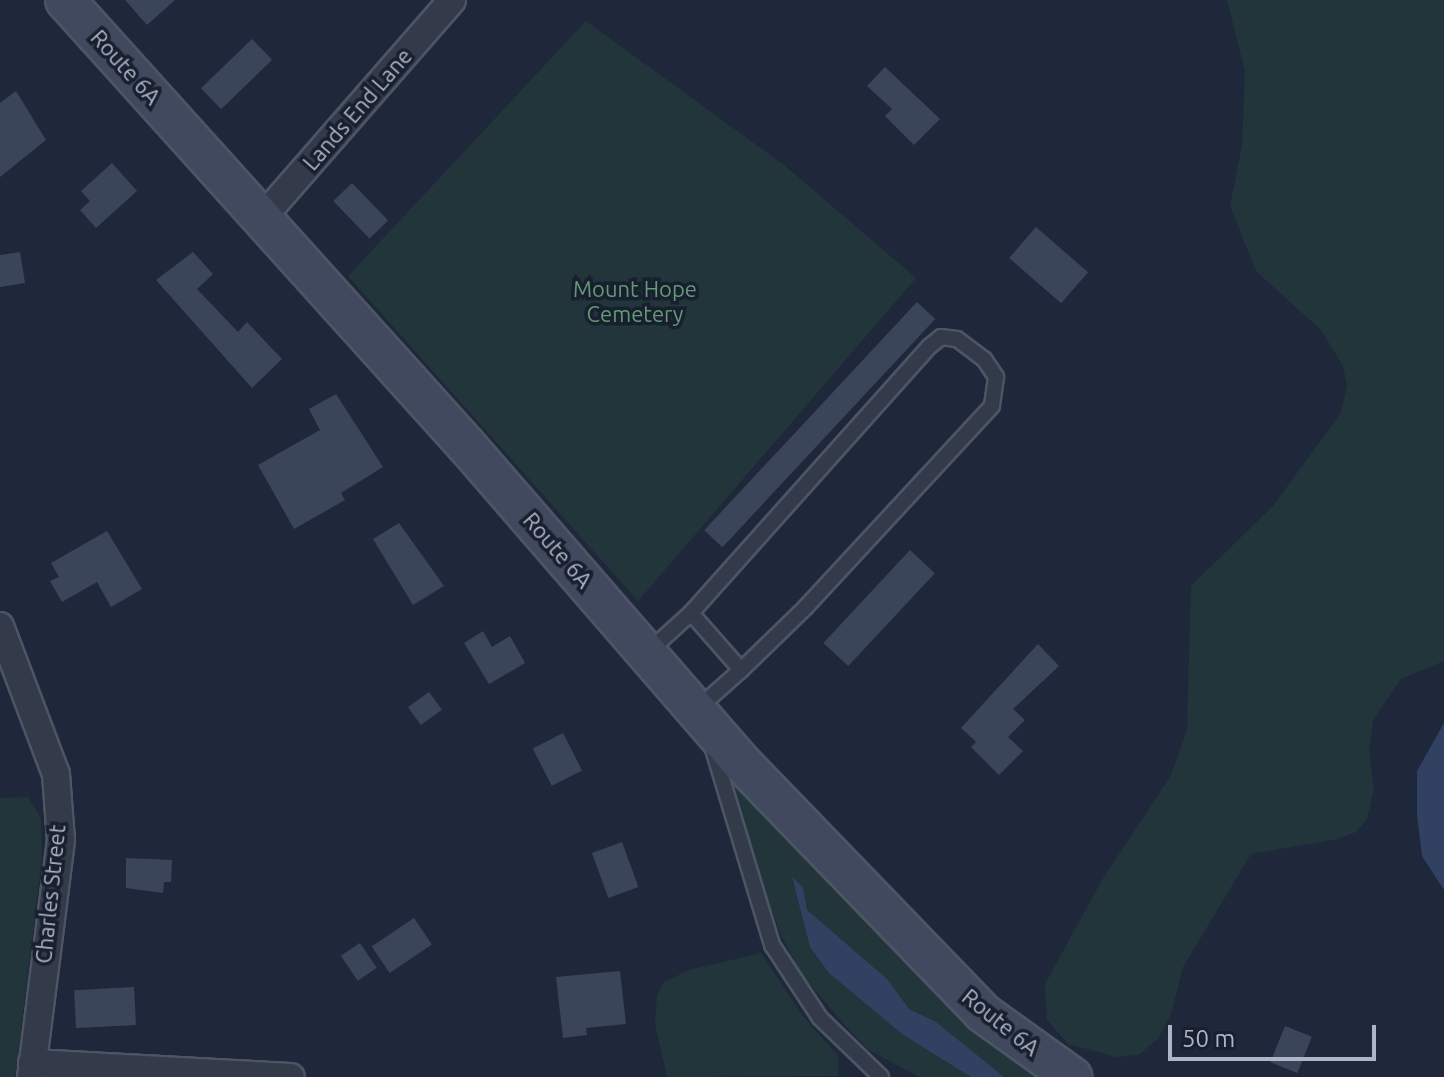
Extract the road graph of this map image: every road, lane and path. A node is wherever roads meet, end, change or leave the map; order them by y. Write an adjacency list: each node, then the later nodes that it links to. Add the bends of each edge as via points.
1 (65, 0): 3 (main road, Route 6A)
2 (452, 0): 3 (street, Lands End Lane)
3 (262, 218): 6 (main road, Route 6A)
4 (691, 613): 6 (lane); 7 (lane); 7 (lane, via 930,346 941,337 957,339 984,359 996,377 992,406)
5 (0, 626): 9 (street, Charles Street, via 57,787 61,840)
6 (648, 652): 8 (main road, Route 6A)
7 (741, 670): 8 (lane)
8 (701, 715): 11 (lane, via 772,945 820,1018); 12 (main road, Route 6A, via 983,1013)
9 (32, 1070): 10 (street)
10 (291, 1077)
11 (881, 1077)
12 (1072, 1077)

